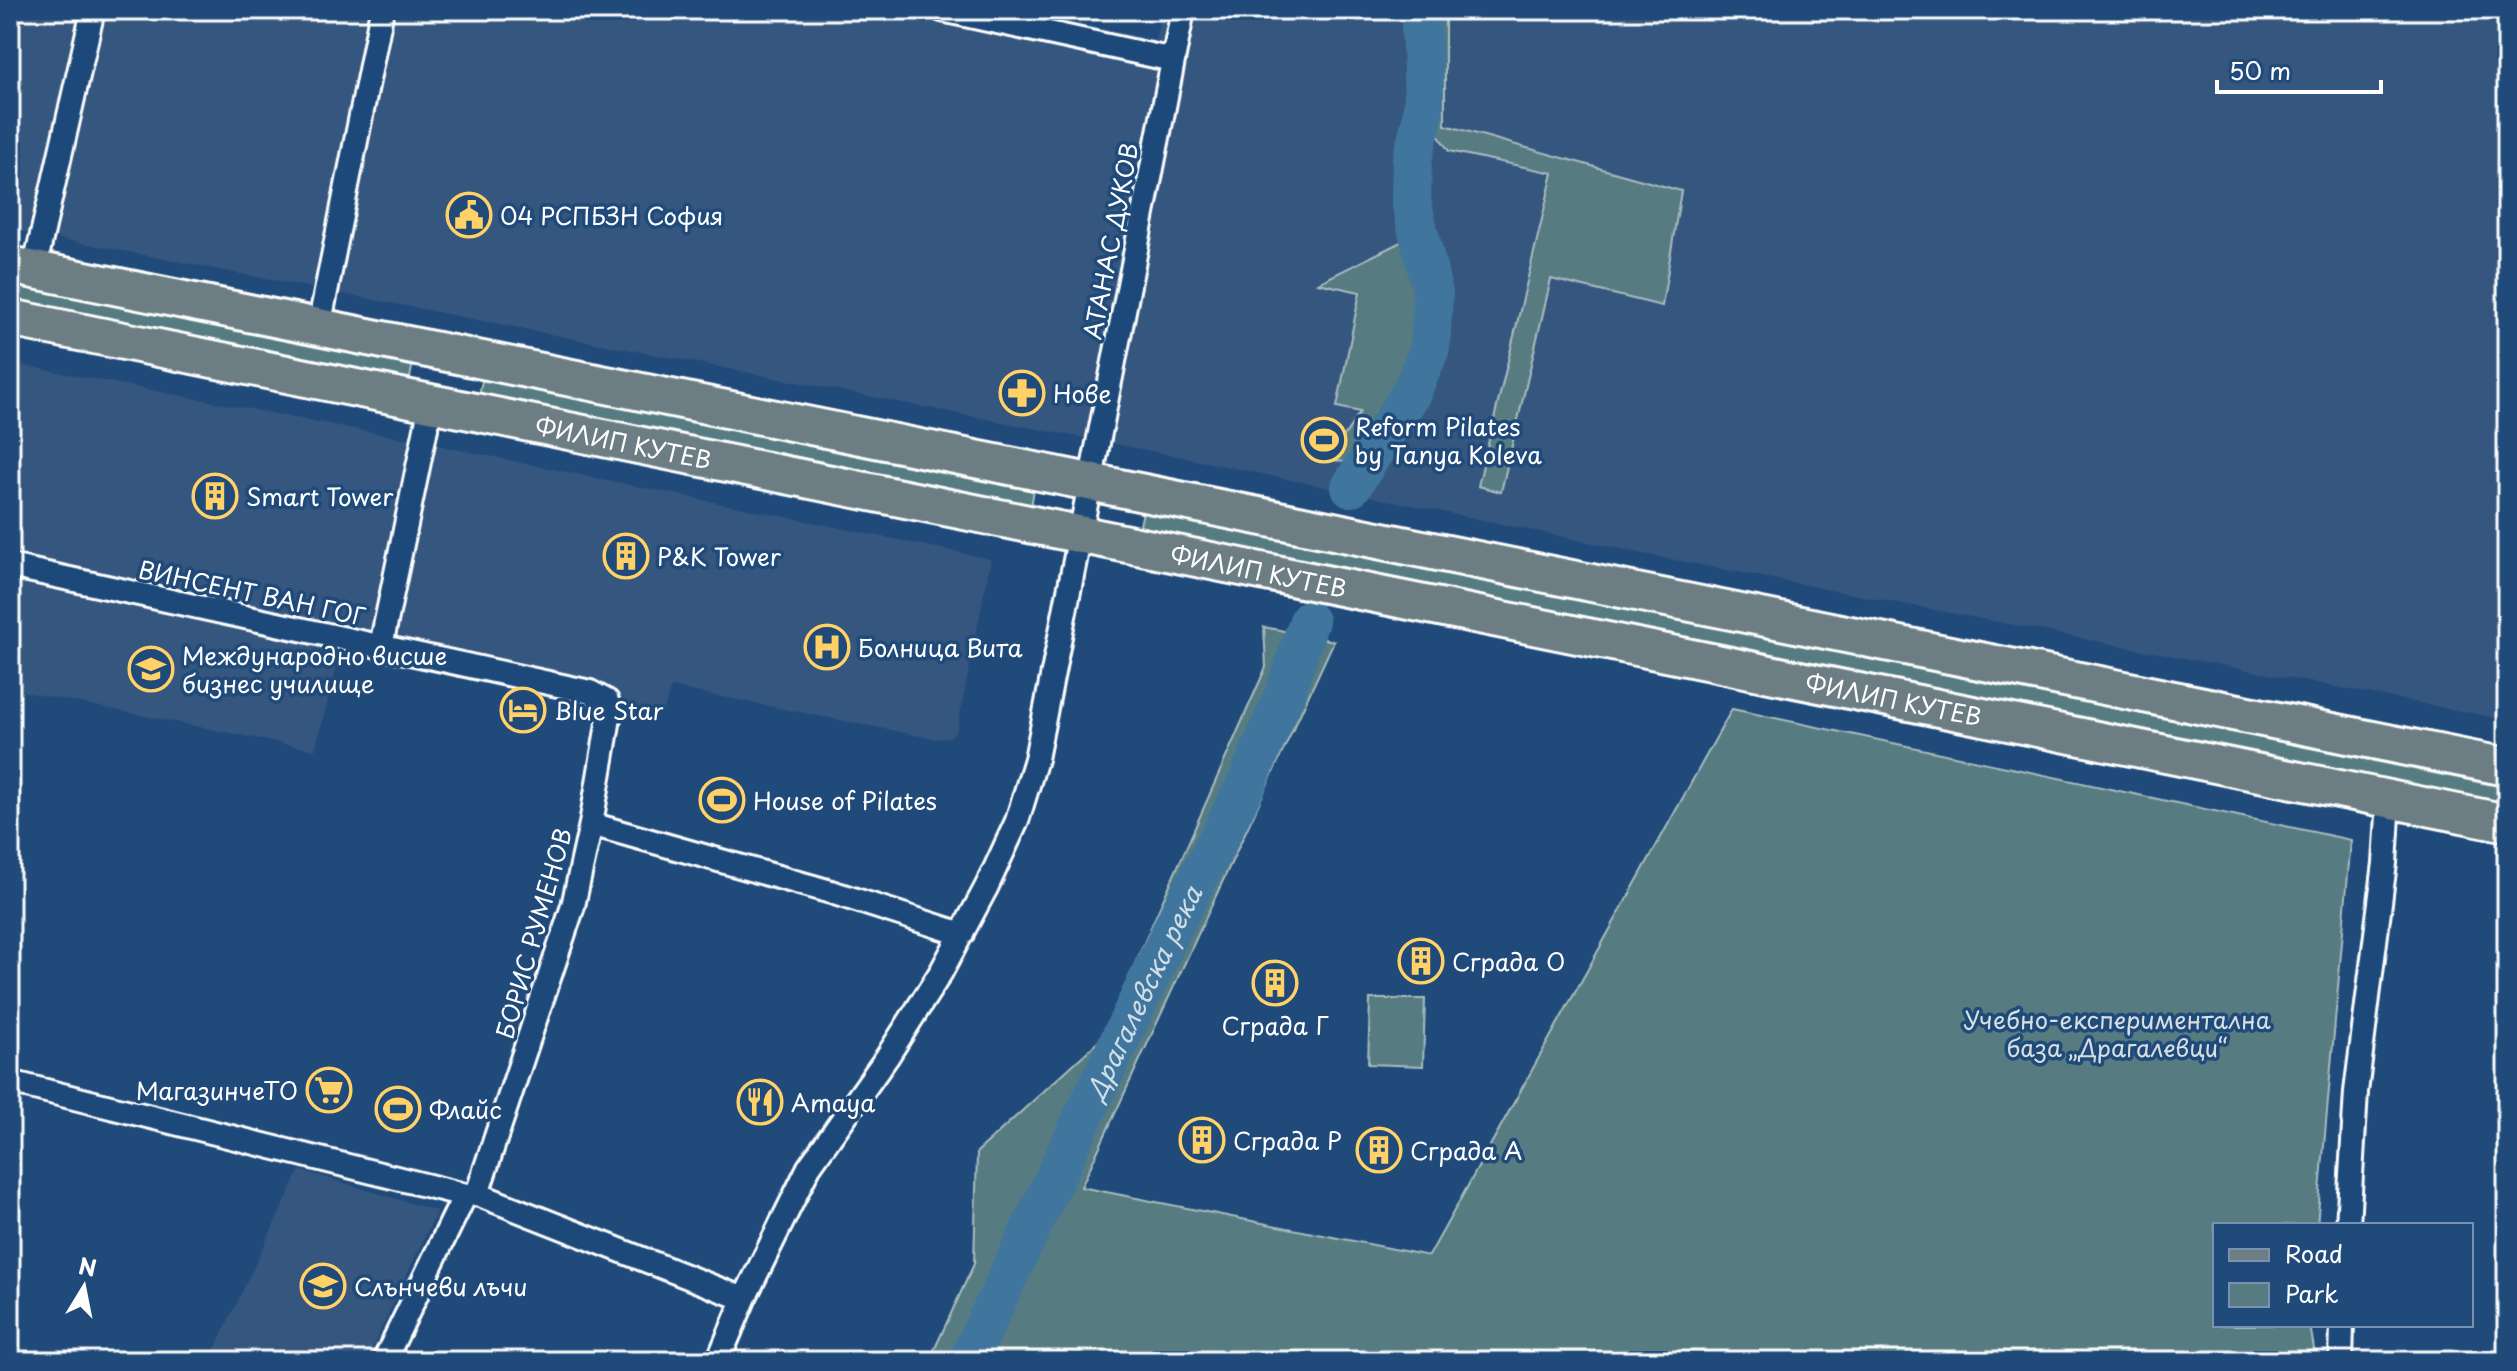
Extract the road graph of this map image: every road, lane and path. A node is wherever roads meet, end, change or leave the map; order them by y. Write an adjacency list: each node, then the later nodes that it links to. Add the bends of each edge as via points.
1 (93, 10): 6 (street)
2 (382, 10): 8 (street)
3 (942, 10): 5 (street)
4 (1183, 10): 5 (street, АТАНАС ДУКОВ)
5 (1173, 60): 10 (street, АТАНАС ДУКОВ)
6 (22, 267): 8 (main road)
7 (10, 318): 9 (main road, ФИЛИП КУТЕВ)
8 (319, 327): 10 (main road)
9 (431, 404): 11 (main road, ФИЛИП КУТЕВ); 13 (street, ВИНСЕНТ ВАН ГОГ)
10 (1089, 482): 11 (street, АТАНАС ДУКОВ); 14 (main road)
11 (1079, 534): 15 (main road, ФИЛИП КУТЕВ); 18 (street, АТАНАС ДУКОВ, via 1036,759 1017,821)
12 (10, 566): 13 (street, ВИНСЕНТ ВАН ГОГ)
13 (381, 646): 17 (street, via 590,692 607,701 610,712)
14 (2507, 767)
15 (2389, 799): 16 (main road, ФИЛИП КУТЕВ); 21 (street, via 2356,1092)
16 (2507, 823)
17 (591, 824): 18 (street, БОРИС РУМЕНОВ); 20 (street, БОРИС РУМЕНОВ, via 573,906)
18 (962, 934): 22 (street, АТАНАС ДУКОВ, via 887,1057 809,1167)
19 (10, 1082): 20 (street)
20 (471, 1194): 22 (street); 24 (street, БОРИС РУМЕНОВ)
21 (2348, 1223)
22 (744, 1299): 25 (street)
23 (2342, 1327): 26 (street)
24 (384, 1361)
25 (718, 1361)
26 (2341, 1361)

